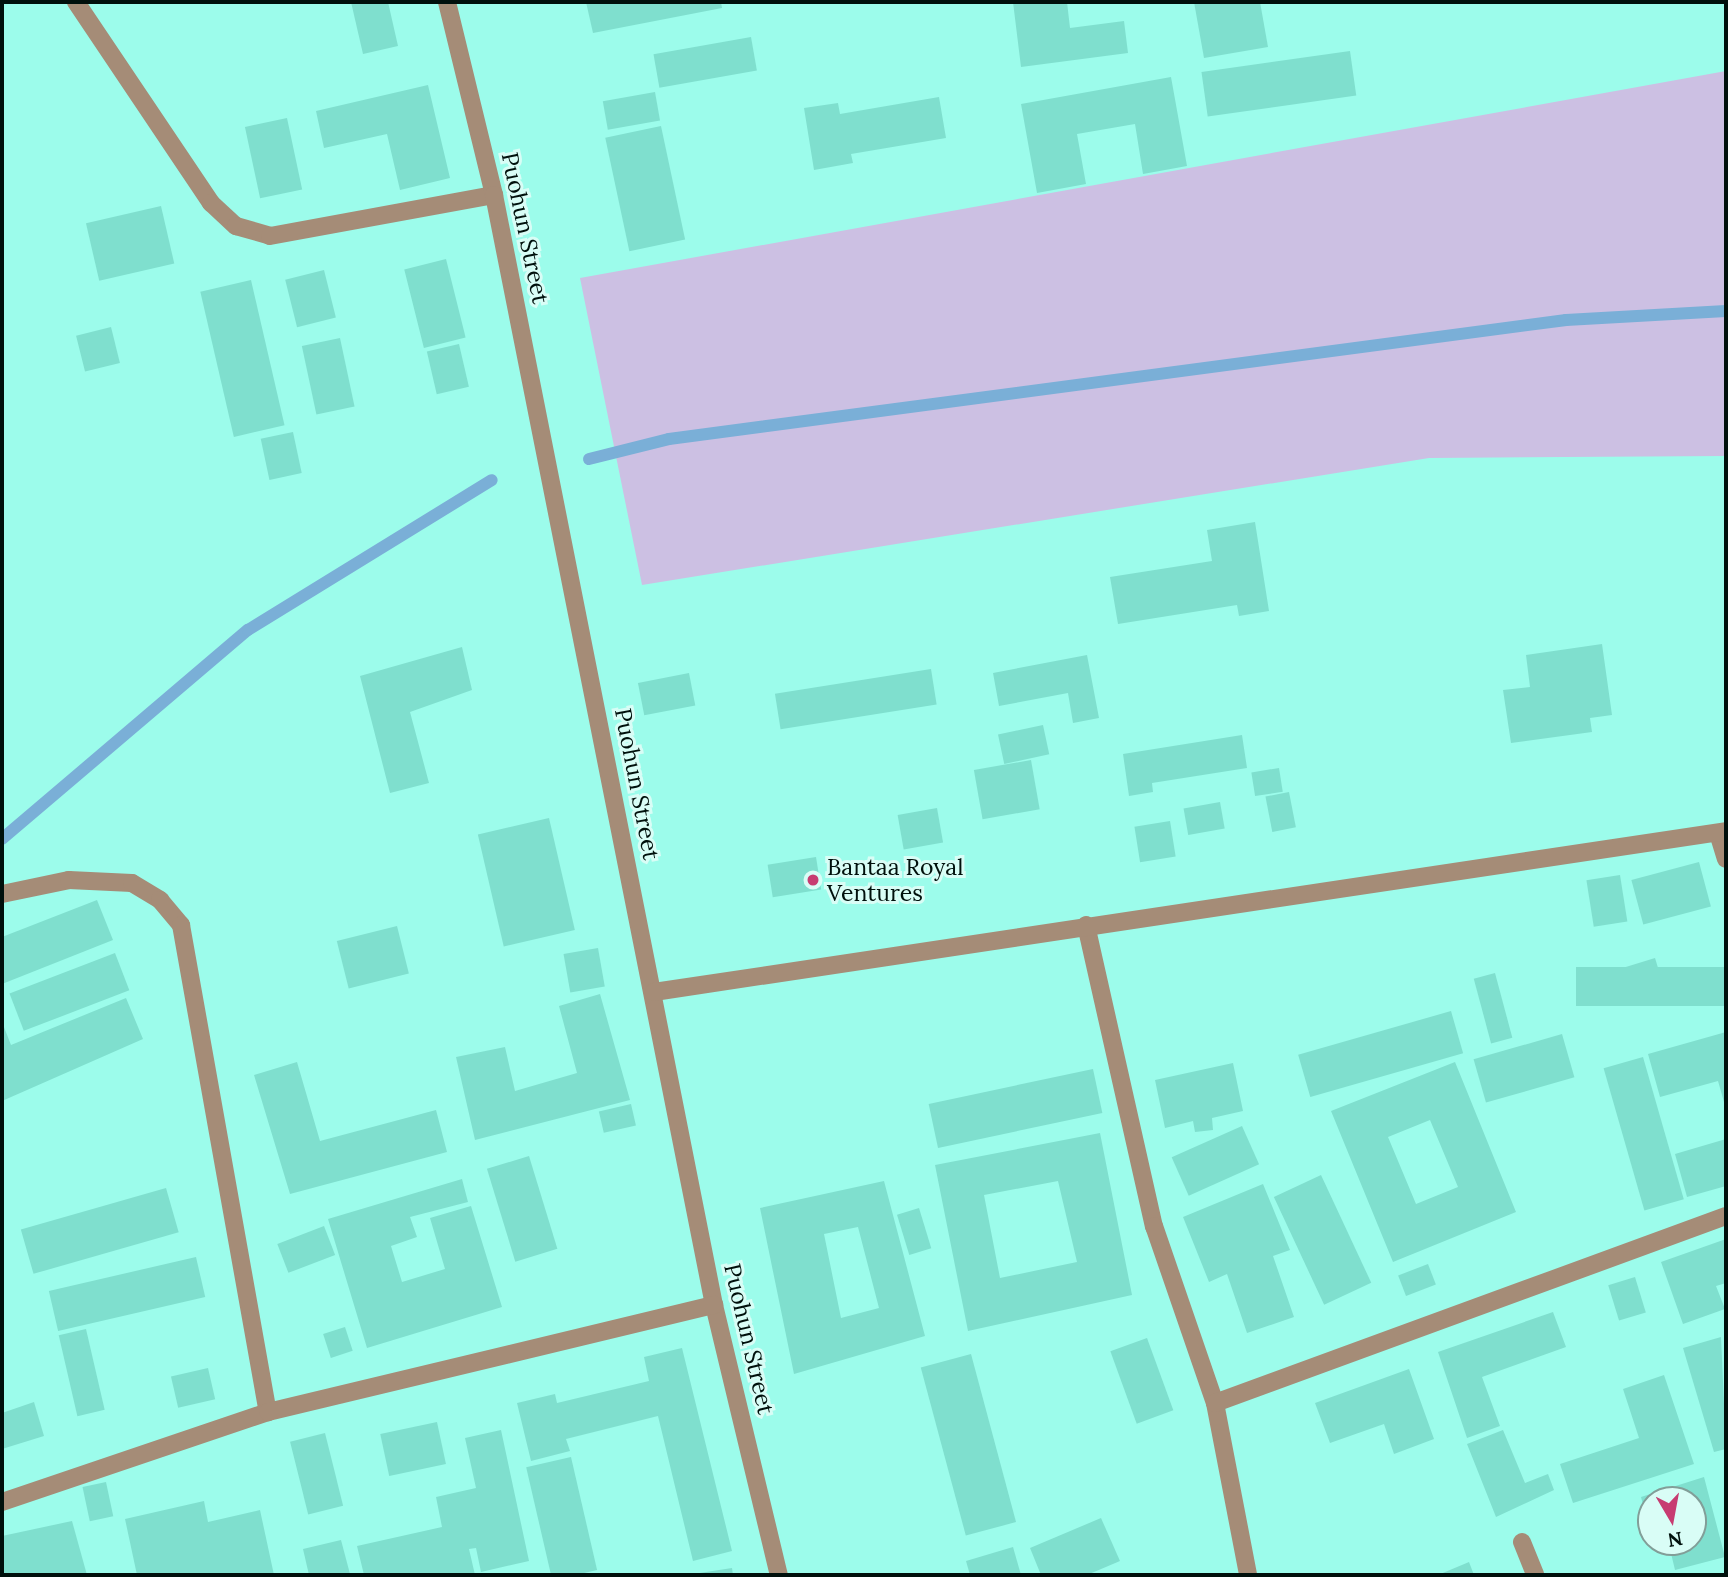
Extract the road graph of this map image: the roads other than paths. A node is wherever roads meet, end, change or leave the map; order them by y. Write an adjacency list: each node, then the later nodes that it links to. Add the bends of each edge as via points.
1 (76, 2): 3 (street, via 211,203 236,226 270,236)
2 (447, 2): 3 (street, Puohun Street)
3 (494, 195): 8 (street, Puohun Street)
4 (1722, 832): 5 (street); 7 (street)
5 (1726, 859)
6 (2, 894): 12 (street, via 69,880 132,883 160,900 181,925)
7 (1086, 925): 8 (street); 11 (street, via 1154,1226)
8 (654, 992): 10 (street, Puohun Street)
9 (1726, 1216): 11 (street)
10 (715, 1305): 12 (street); 15 (street, Puohun Street)
11 (1215, 1403): 16 (street)
12 (268, 1412): 13 (street)
13 (2, 1502)
14 (1522, 1542): 17 (street)
15 (779, 1575)
16 (1248, 1575)
17 (1535, 1575)

